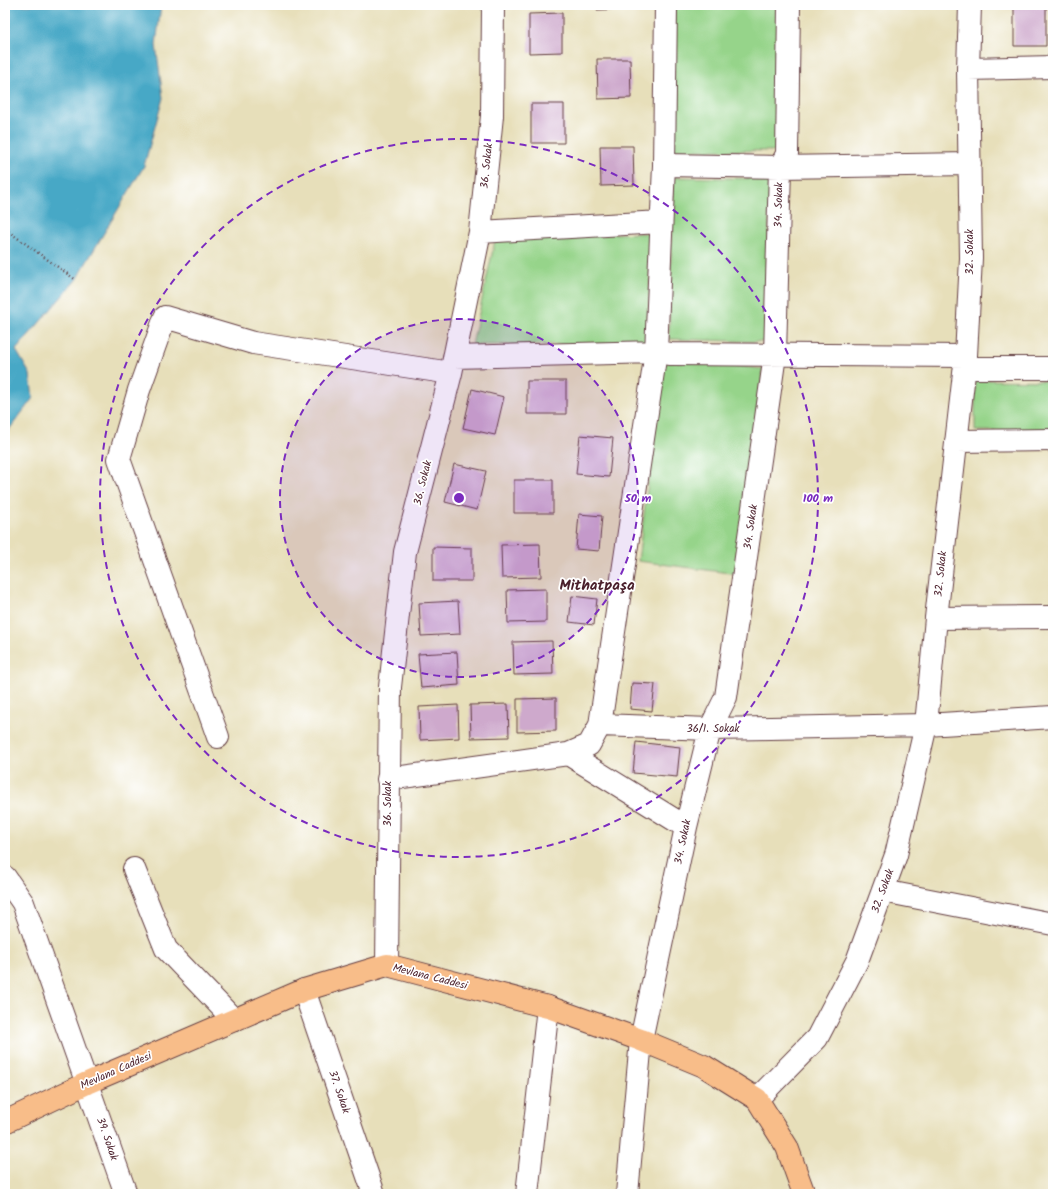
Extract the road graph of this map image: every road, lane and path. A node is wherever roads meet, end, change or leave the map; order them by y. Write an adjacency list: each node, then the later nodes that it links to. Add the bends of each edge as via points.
1 (493, 5): 12 (street, 36. Sokak, via 492,116)
2 (666, 5): 8 (street)
3 (789, 5): 9 (street, 34. Sokak, via 788,154)
4 (970, 5): 6 (street, 32. Sokak)
5 (1053, 67): 6 (street)
6 (968, 68): 7 (street, 32. Sokak)
7 (970, 164): 9 (street); 16 (street, 32. Sokak, via 971,258)
8 (664, 165): 9 (street); 10 (street)
9 (780, 167): 15 (street, 34. Sokak)
10 (661, 222): 12 (street); 14 (street)
11 (5, 229): 13 (path)
12 (480, 232): 17 (street, 36. Sokak)
13 (76, 280)
14 (656, 352): 15 (street); 17 (street); 24 (street)
15 (775, 354): 16 (street); 26 (street, 34. Sokak, via 726,697)
16 (966, 362): 18 (street); 20 (street, 32. Sokak)
17 (452, 365): 27 (street, via 253,343 165,316 139,390 119,459); 29 (street, 36. Sokak, via 405,552 390,687)
18 (1053, 368)
19 (1053, 440): 20 (street)
20 (956, 441): 22 (street, 32. Sokak)
21 (1053, 617): 22 (street)
22 (936, 618): 25 (street, 32. Sokak)
23 (1053, 717): 25 (street, 36/1. Sokak)
24 (600, 725): 26 (street, 36/1. Sokak); 28 (street, via 590,745)
25 (926, 725): 26 (street, 36/1. Sokak); 33 (street, 32. Sokak, via 896,856)
26 (710, 730): 30 (street, 34. Sokak)
27 (218, 737)
28 (568, 754): 29 (street); 30 (street)
29 (388, 779): 35 (street, 36. Sokak)
30 (686, 827): 39 (street, 34. Sokak)
31 (134, 869): 38 (street, via 166,949)
32 (5, 877): 40 (street, 39. Sokak, via 23,903)
33 (883, 891): 34 (street); 41 (street, 32. Sokak, via 857,961 817,1038)
34 (1053, 924)
35 (387, 966): 36 (main road, Mevlana Caddesi); 37 (main road, Mevlana Caddesi)
36 (304, 990): 38 (main road, Mevlana Caddesi); 44 (street, 37. Sokak)
37 (548, 1007): 39 (main road, Mevlana Caddesi); 45 (street)
38 (234, 1020): 40 (main road, Mevlana Caddesi)
39 (641, 1040): 41 (main road, Mevlana Caddesi, via 704,1066); 46 (street, 34. Sokak)
40 (88, 1083): 42 (main road, Mevlana Caddesi); 43 (street, 39. Sokak)
41 (757, 1099): 47 (main road, Mevlana Caddesi, via 787,1147)
42 (5, 1122)
43 (126, 1194)
44 (374, 1194)
45 (527, 1194)
46 (627, 1194)
47 (804, 1194)

